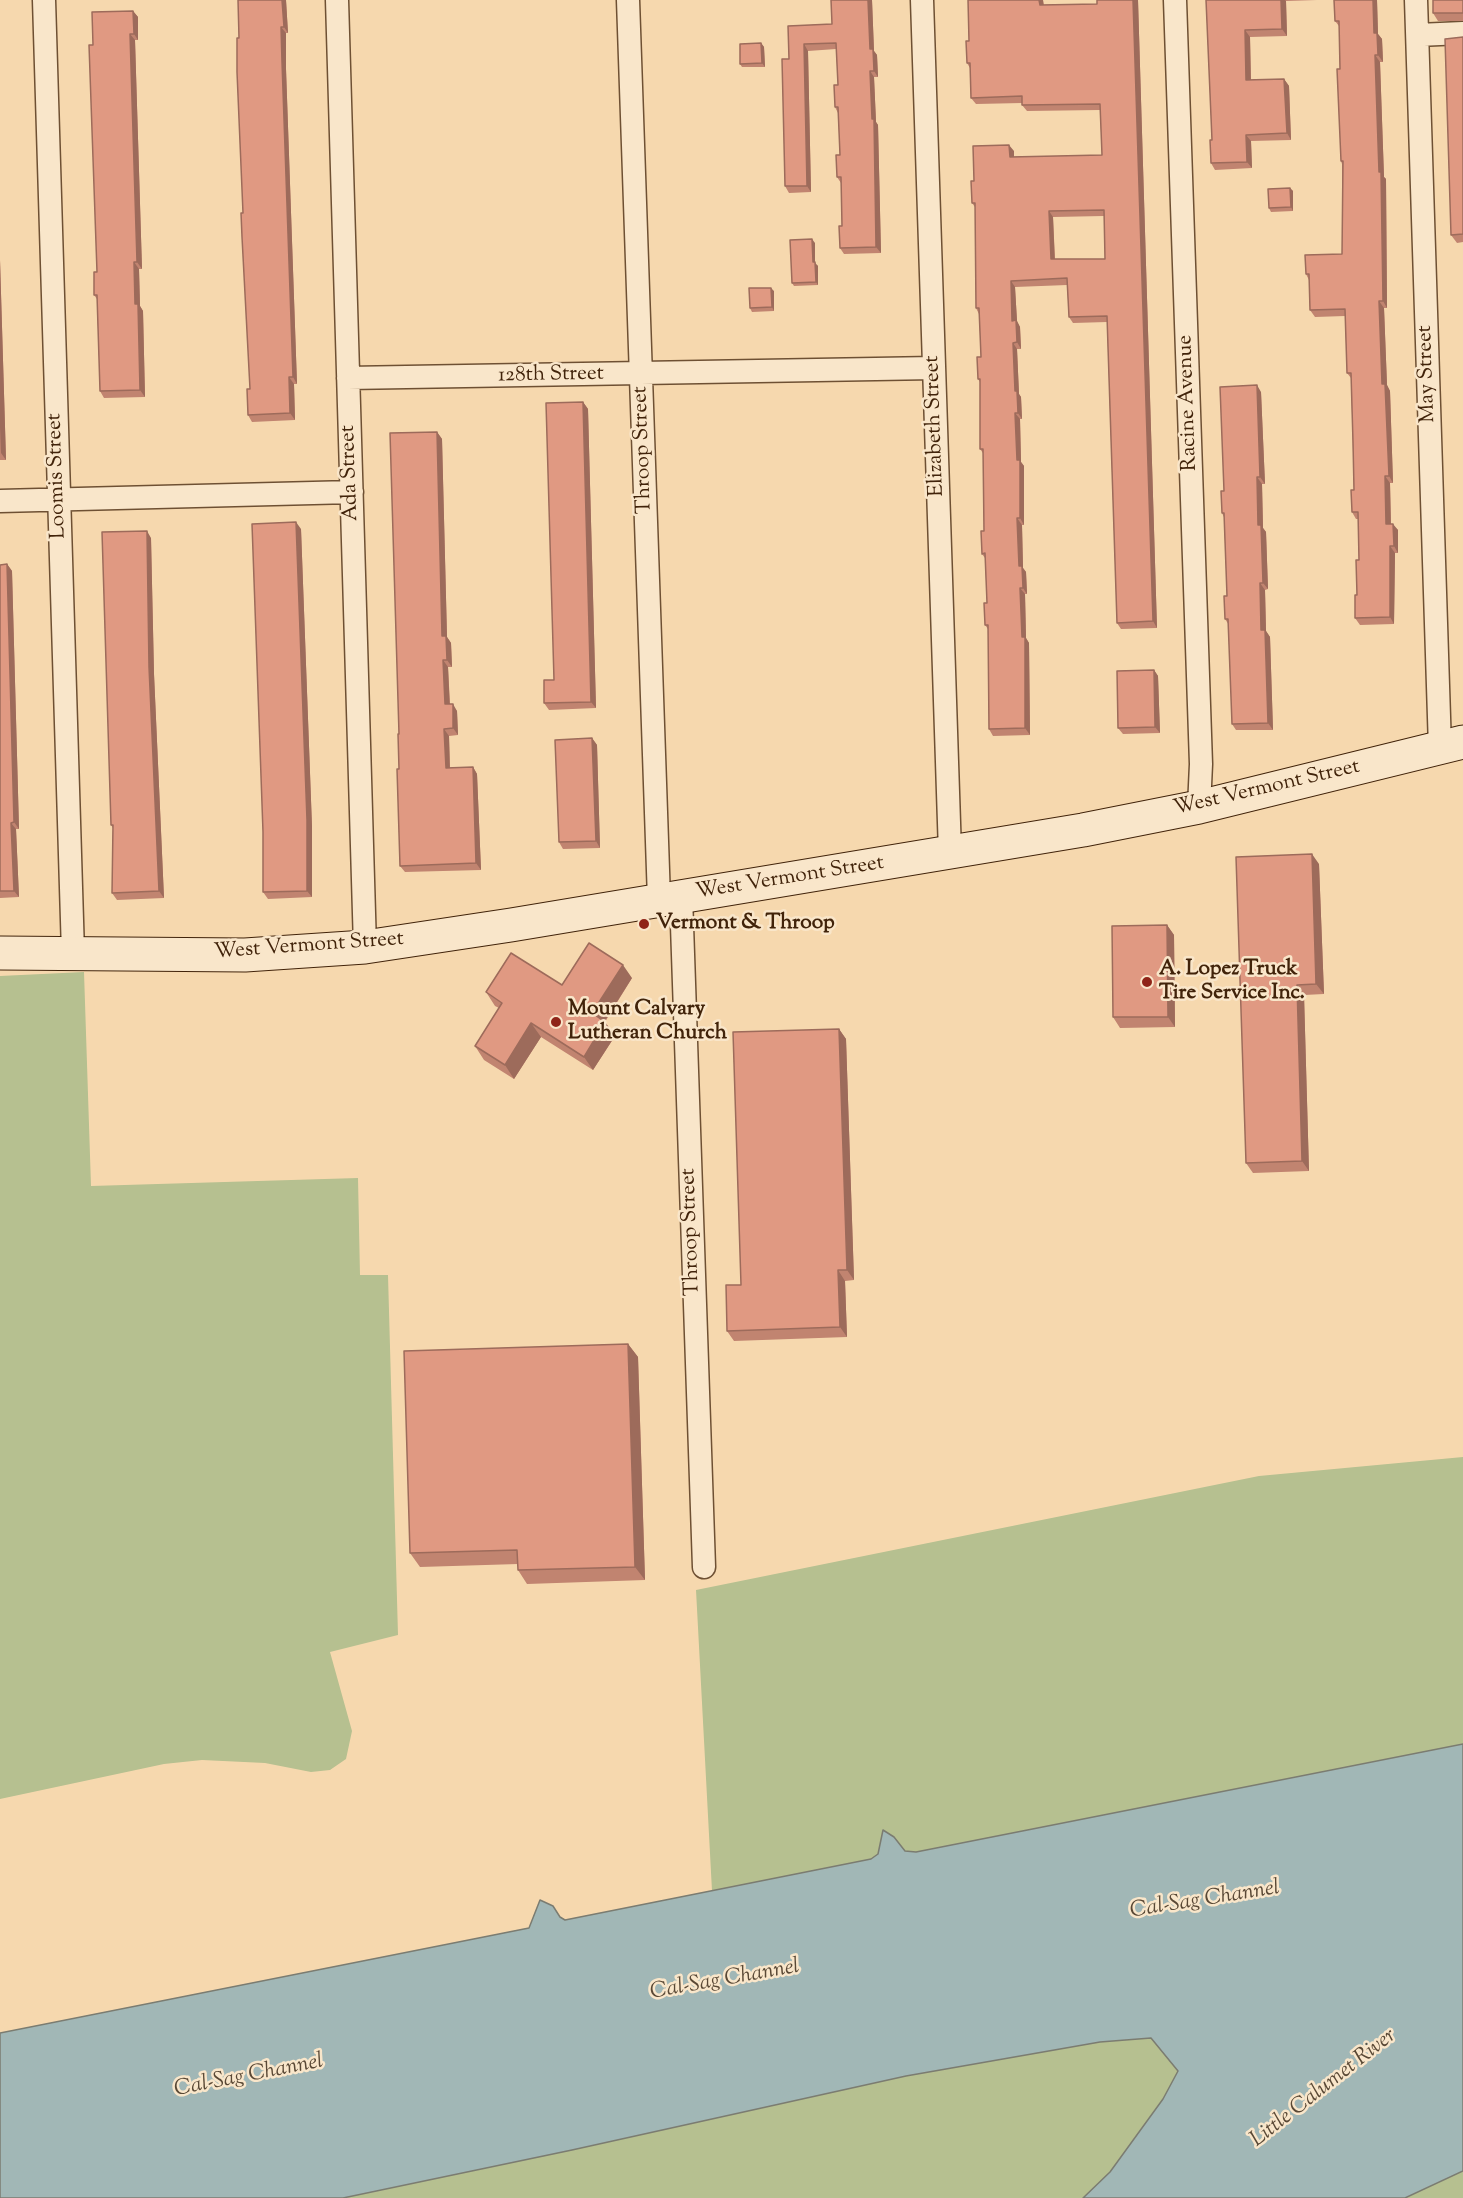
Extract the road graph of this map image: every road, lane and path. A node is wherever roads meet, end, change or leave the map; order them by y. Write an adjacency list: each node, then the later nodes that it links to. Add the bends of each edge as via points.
1 (44, 0): 13 (street, Loomis Street)
2 (337, 0): 11 (street, Ada Street)
3 (628, 0): 10 (street, Throop Street)
4 (921, 0): 9 (street, Elizabeth Street)
5 (1175, 0): 16 (street, Racine Avenue, via 1201,764)
6 (1416, 0): 8 (street, May Street)
7 (1463, 33): 8 (street)
8 (1418, 35): 15 (street, May Street)
9 (934, 368): 10 (street, 128th Street); 17 (street, Elizabeth Street)
10 (642, 374): 11 (street, 128th Street); 18 (street, Throop Street)
11 (348, 378): 12 (street, Ada Street)
12 (352, 492): 13 (street); 19 (street, Ada Street)
13 (59, 500): 14 (street); 21 (street, Loomis Street)
14 (0, 501)
15 (1451, 745): 16 (street, West Vermont Street)
16 (1199, 807): 17 (street, West Vermont Street)
17 (950, 853): 18 (street, West Vermont Street)
18 (670, 898): 19 (street, West Vermont Street); 22 (street, Throop Street)
19 (365, 947): 21 (street, West Vermont Street, via 245,955)
20 (0, 953): 21 (street, West Vermont Street)
21 (73, 953)
22 (704, 1567)

